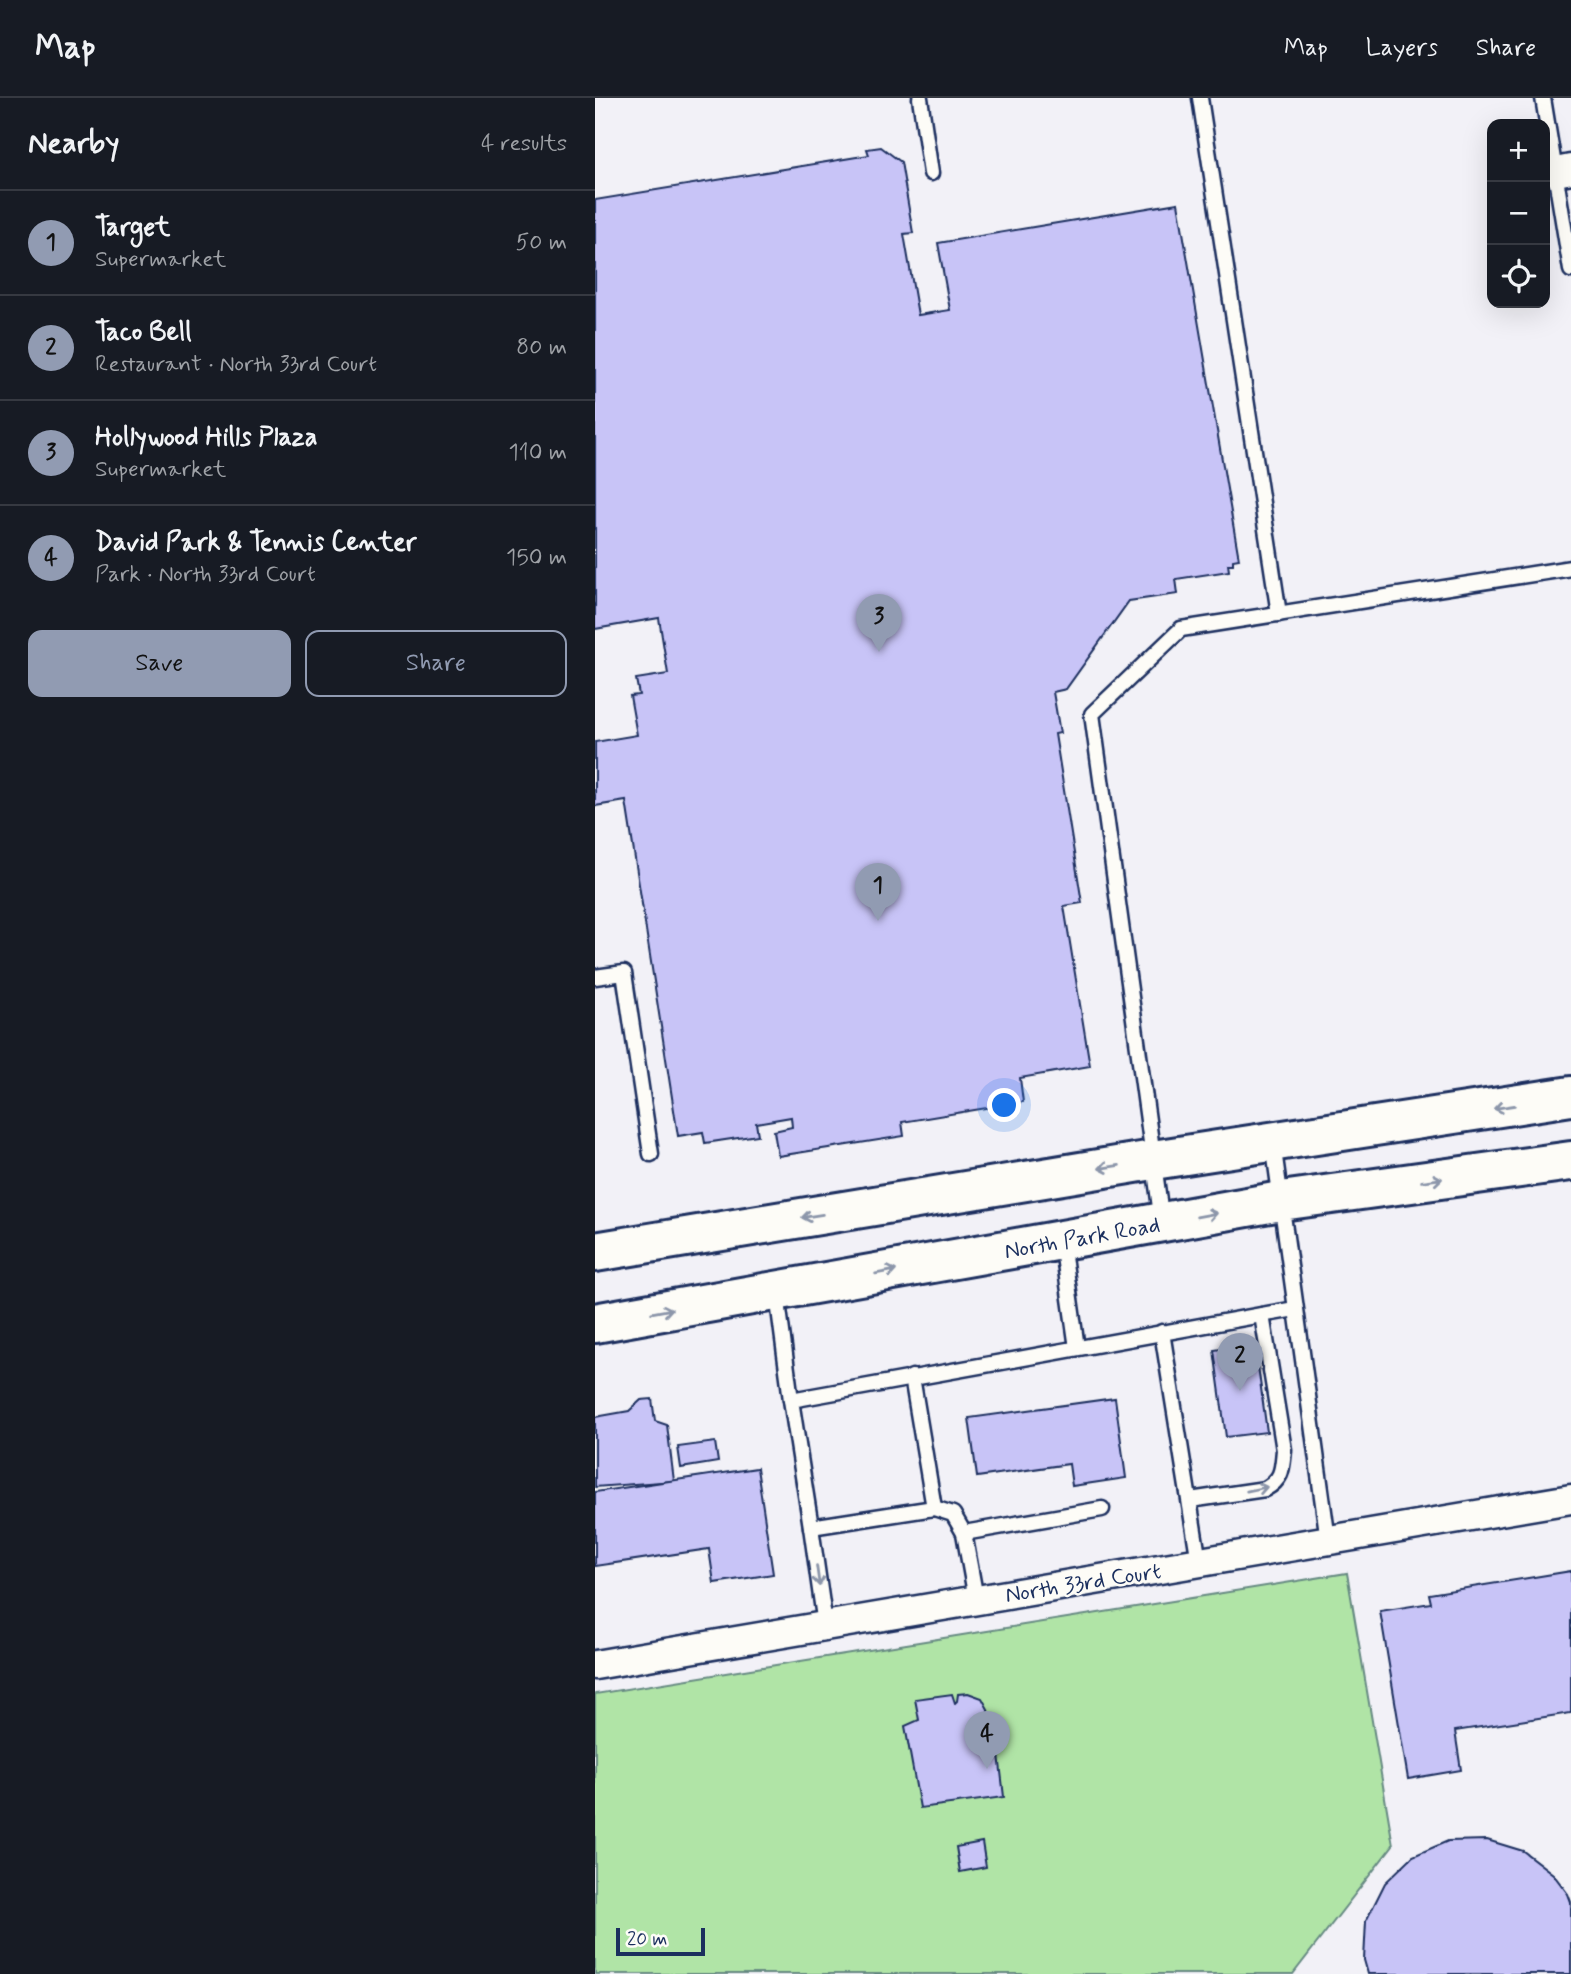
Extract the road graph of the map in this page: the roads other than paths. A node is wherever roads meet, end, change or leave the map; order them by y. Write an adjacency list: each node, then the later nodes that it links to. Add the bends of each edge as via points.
1 (920, 98): 5 (lane)
2 (1200, 98): 9 (lane)
3 (1543, 98): 4 (lane)
4 (1564, 171): 6 (lane)
5 (931, 173)
6 (1569, 237): 7 (lane)
7 (1571, 270)
8 (1571, 568): 9 (lane)
9 (1279, 614): 14 (lane, via 1181,629 1092,715)
10 (595, 977): 13 (lane, via 624,973)
11 (1571, 1096): 12 (street, one-way to 12)
12 (1273, 1143): 14 (street); 16 (lane)
13 (651, 1154)
14 (1153, 1160): 17 (lane); 19 (street, one-way to 19)
15 (1571, 1161): 16 (street, North Park Road, one-way to 15)
16 (1281, 1201): 17 (street, North Park Road, one-way to 16); 21 (lane)
17 (1163, 1223): 18 (street, North Park Road)
18 (1061, 1241): 20 (street, North Park Road, one-way to 18); 25 (lane)
19 (595, 1252)
20 (776, 1291): 23 (street, North Park Road, one-way to 20); 27 (lane)
21 (1295, 1309): 22 (lane); 34 (lane)
22 (1262, 1315): 24 (lane); 29 (lane, one-way to 22, via 1265,1489 1276,1483 1282,1470 1284,1450)
23 (595, 1323)
24 (1163, 1332): 25 (lane); 29 (lane)
25 (1077, 1348): 26 (lane)
26 (912, 1377): 27 (lane); 30 (lane)
27 (791, 1400): 32 (lane)
28 (1571, 1499): 34 (street, North 33rd Court)
29 (1189, 1500): 35 (lane)
30 (934, 1508): 32 (lane); 33 (lane, via 953,1514)
31 (1102, 1509): 33 (lane)
32 (811, 1527): 37 (lane, one-way to 37)
33 (964, 1534): 36 (lane)
34 (1328, 1540): 35 (street, North 33rd Court)
35 (1199, 1562): 36 (street, North 33rd Court)
36 (976, 1599): 37 (street, North 33rd Court)
37 (825, 1625): 38 (street, North 33rd Court)
38 (595, 1665)

